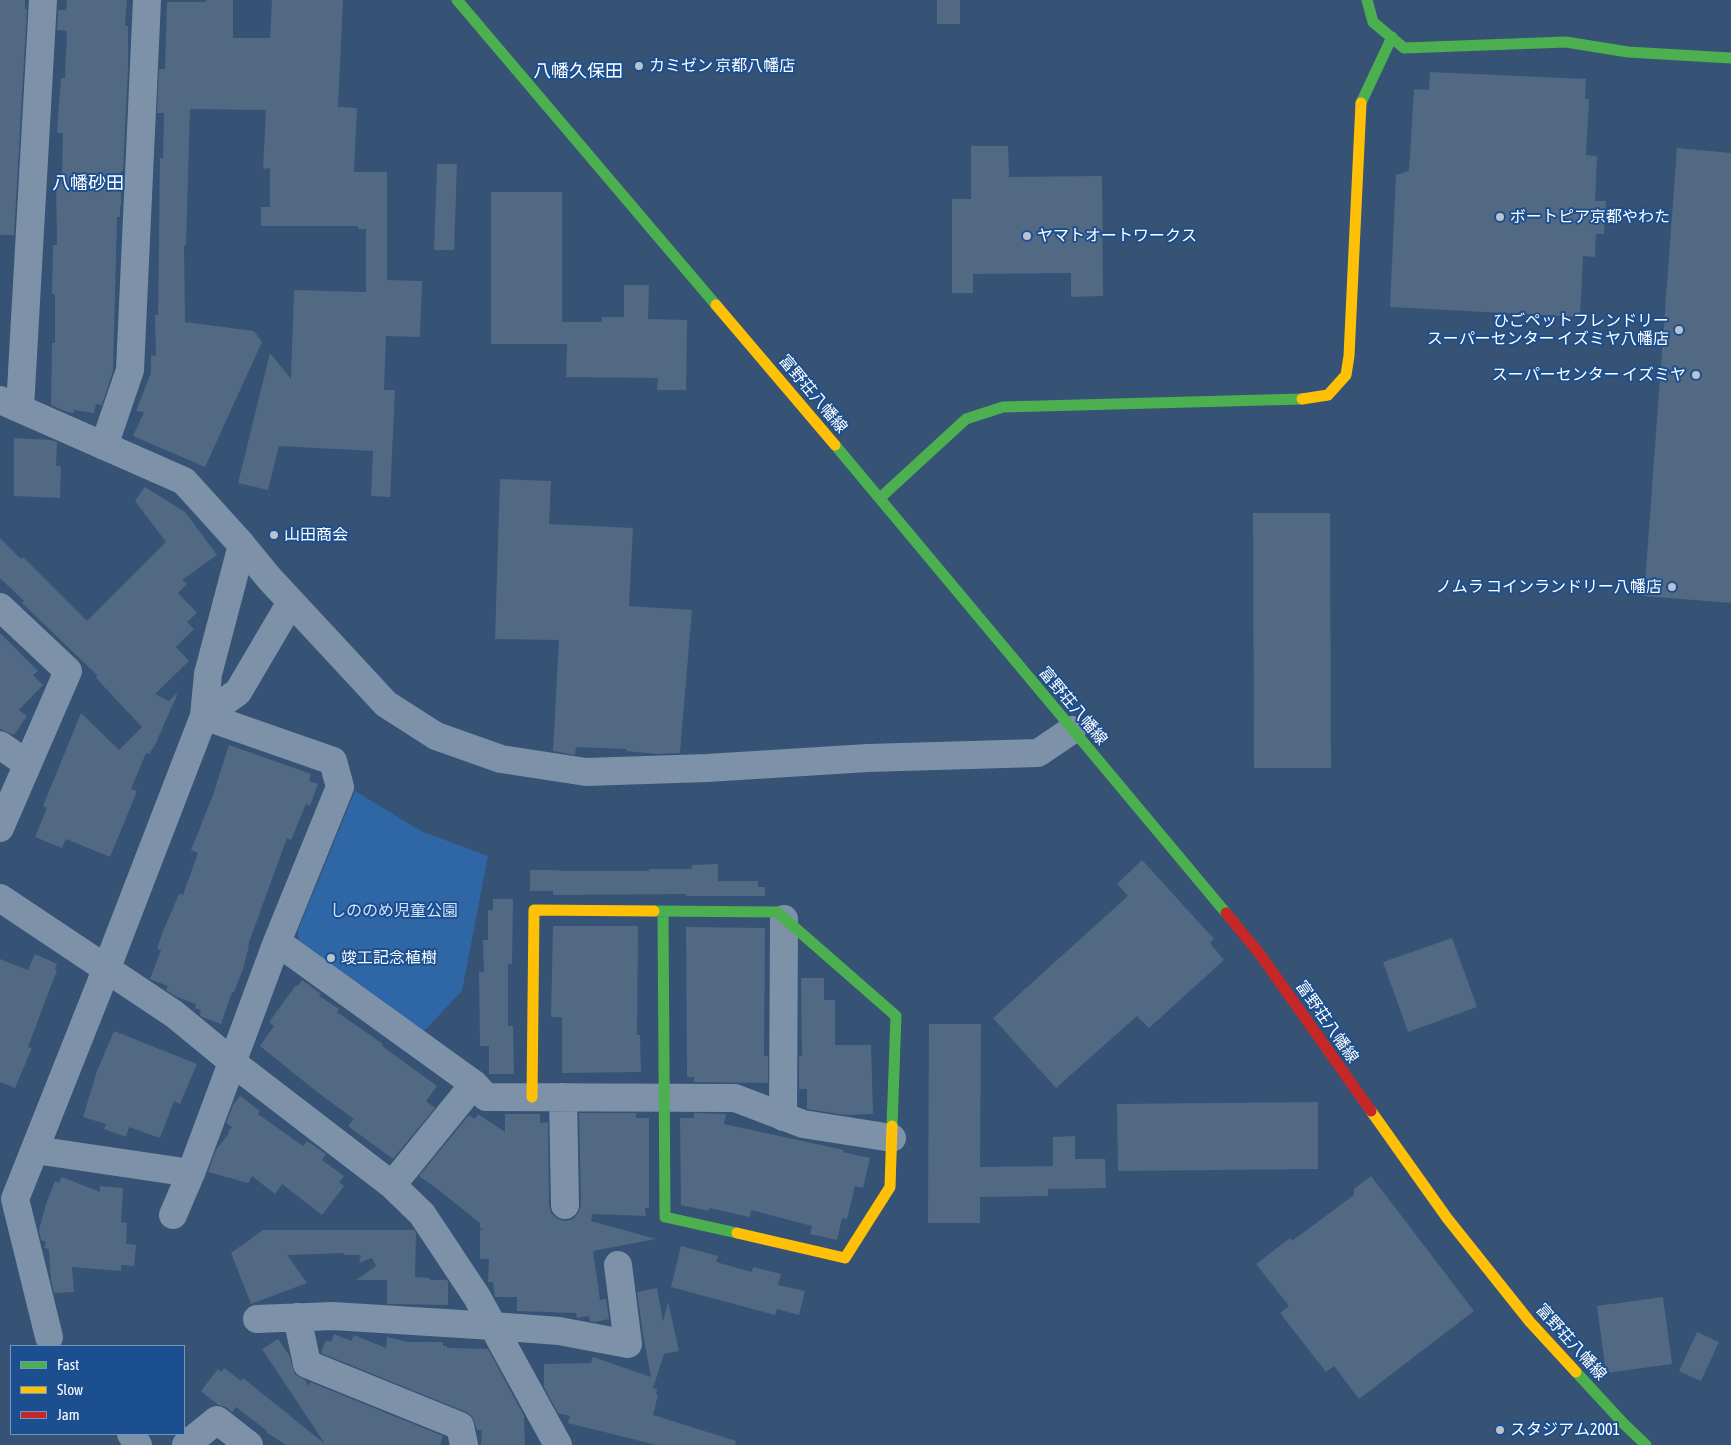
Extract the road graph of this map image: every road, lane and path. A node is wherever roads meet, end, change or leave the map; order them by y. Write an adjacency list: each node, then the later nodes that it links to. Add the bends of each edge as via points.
1 (43, 0): 7 (street)
2 (146, 0): 8 (street, via 130,370)
3 (457, 0): 9 (street, 富野荘八幡線)
4 (1368, 0): 5 (street, via 1373,22)
5 (1392, 37): 6 (street, via 1404,48 1566,42 1628,52); 9 (street, via 1361,102 1349,356 1346,374 1328,395 1306,399 1003,407 966,419)
6 (1731, 58)
7 (10, 404): 8 (street)
8 (104, 446): 10 (street, via 184,481)
9 (880, 498): 14 (street, 富野荘八幡線)
10 (242, 545): 11 (street); 13 (street, via 208,674)
11 (291, 602): 13 (street, via 238,692); 14 (street, via 386,704 436,736 501,759 586,772 1038,753)
12 (0, 606): 16 (street, via 68,671)
13 (204, 716): 21 (street, via 333,761 340,786); 22 (street)
14 (1072, 730): 44 (street, 富野荘八幡線, via 1259,953 1447,1218 1488,1270 1530,1322)
15 (0, 745): 16 (street)
16 (27, 764): 17 (street)
17 (0, 828)
18 (0, 898): 22 (street)
19 (663, 911): 20 (street, via 777,912); 25 (street, via 534,910); 27 (street)
20 (784, 919): 28 (street); 29 (street, via 896,1016)
21 (277, 942): 23 (street); 24 (street)
22 (106, 970): 23 (street, via 174,1014); 30 (street)
23 (232, 1062): 31 (street); 32 (street)
24 (474, 1084): 25 (street, via 486,1097); 32 (street)
25 (532, 1097): 26 (street)
26 (563, 1097): 27 (street); 33 (street)
27 (664, 1098): 28 (street, via 735,1098); 29 (street, via 665,1217 845,1258 890,1187)
28 (783, 1117): 29 (street, via 803,1124)
29 (892, 1138)
30 (35, 1150): 31 (street); 39 (street, via 15,1199)
31 (191, 1173): 34 (street)
32 (392, 1185): 38 (street, via 422,1214)
33 (565, 1205)
34 (173, 1215)
35 (618, 1265): 38 (street, via 628,1344 559,1331)
36 (297, 1317): 37 (street); 38 (street, via 333,1316); 42 (street, via 307,1364 460,1426)
37 (257, 1319)
38 (494, 1326): 43 (street)
39 (49, 1338)
40 (186, 1445): 41 (street, via 217,1420)
41 (249, 1445)
42 (464, 1445)
43 (558, 1445)
44 (1646, 1445)

